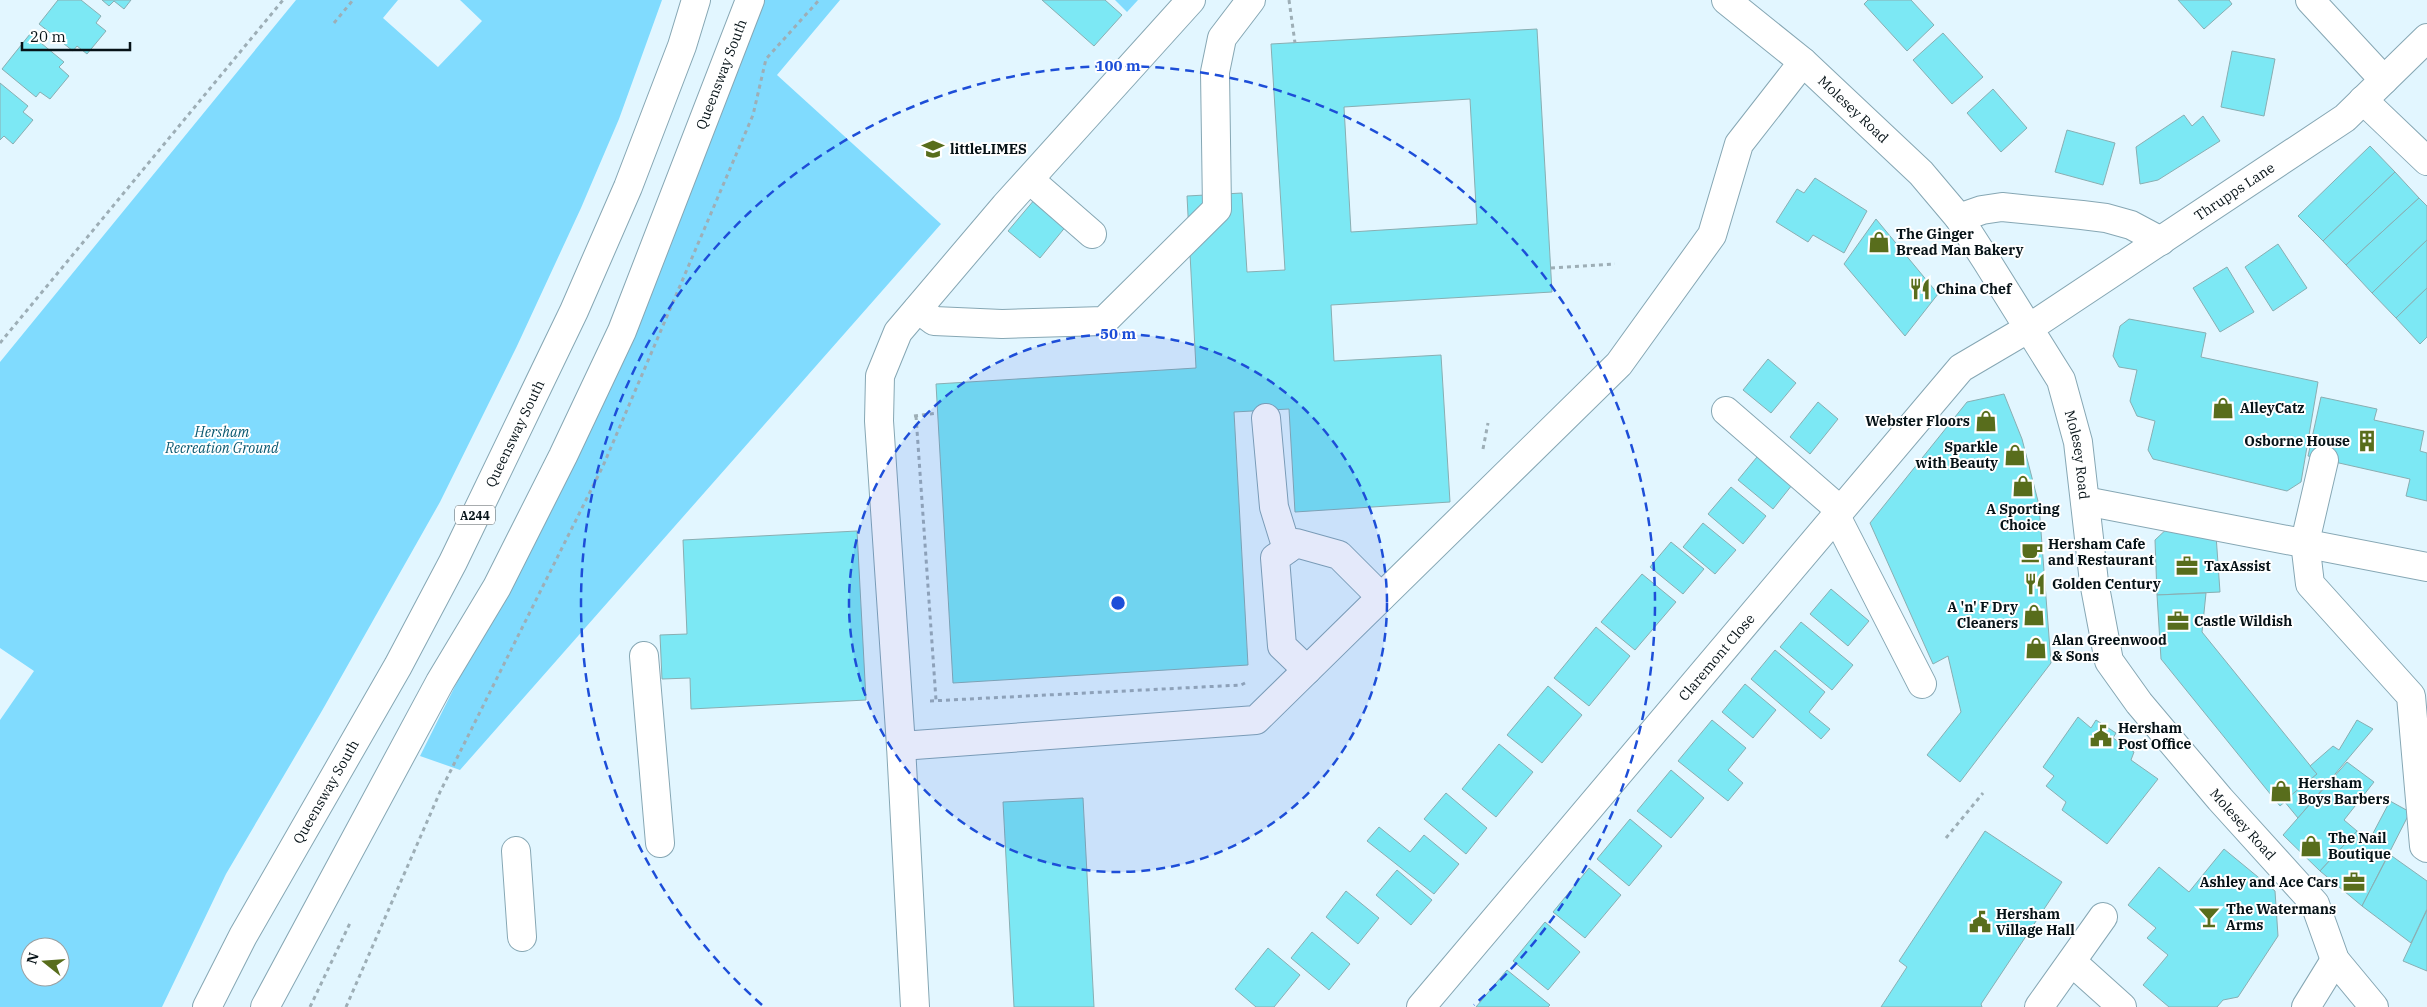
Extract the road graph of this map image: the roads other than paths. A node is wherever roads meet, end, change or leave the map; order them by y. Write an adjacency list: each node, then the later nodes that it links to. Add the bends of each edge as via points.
1 (696, 0): 38 (street, Queensway South / A244, via 682,46 628,187 574,311 453,562 398,666 243,936)
2 (750, 0): 39 (street, Queensway South, via 622,332 497,587 440,682)
3 (1191, 0): 12 (street)
4 (1251, 0): 16 (street, via 1222,38 1214,72 1217,209 1104,321 1002,324 934,321)
5 (1726, 0): 8 (street, Molesey Road)
6 (2310, 0): 9 (street)
7 (2427, 38): 9 (street, Thrupps Lane)
8 (1803, 62): 13 (street, Molesey Road, via 1921,173); 26 (street, via 1739,144 1712,235 1619,364)
9 (2384, 80): 10 (street, Thrupps Lane)
10 (2363, 100): 11 (street); 15 (street, Thrupps Lane, via 2345,118)
11 (2427, 160)
12 (1030, 180): 14 (street); 16 (street)
13 (1959, 218): 15 (street, via 2002,207 2082,215 2131,225); 17 (street, Molesey Road)
14 (1092, 234)
15 (2161, 241): 17 (street, Thrupps Lane)
16 (918, 309): 30 (street, via 898,332 880,376 879,421)
17 (2028, 328): 21 (street, Molesey Road, via 2061,380 2078,442); 22 (street, Claremont Close, via 1961,368)
18 (1726, 411): 22 (street)
19 (1266, 418): 24 (street, via 1274,507)
20 (2324, 460): 23 (street)
21 (2085, 501): 23 (street); 36 (street, Molesey Road, via 2094,582 2109,661 2139,703 2220,799 2315,904)
22 (1838, 513): 29 (street); 41 (street, Claremont Close)
23 (2306, 542): 25 (street); 32 (street, via 2310,584 2411,696 2424,846)
24 (1287, 549): 26 (street, via 1296,544 1339,555); 28 (street, via 1275,558 1282,646)
25 (2427, 567)
26 (1382, 597): 28 (street)
27 (644, 656): 31 (street)
28 (1307, 670): 30 (street, via 1256,720)
29 (1922, 684)
30 (901, 746): 40 (street)
31 (660, 843)
32 (2427, 848)
33 (516, 851): 35 (street)
34 (2103, 917): 37 (street)
35 (522, 937)
36 (2335, 960): 44 (street); 45 (street)
37 (2072, 962): 42 (street); 43 (street)
38 (207, 1007)
39 (266, 1007)
40 (915, 1007)
41 (1421, 1007)
42 (2039, 1007)
43 (2122, 1007)
44 (2306, 1007)
45 (2374, 1007)

